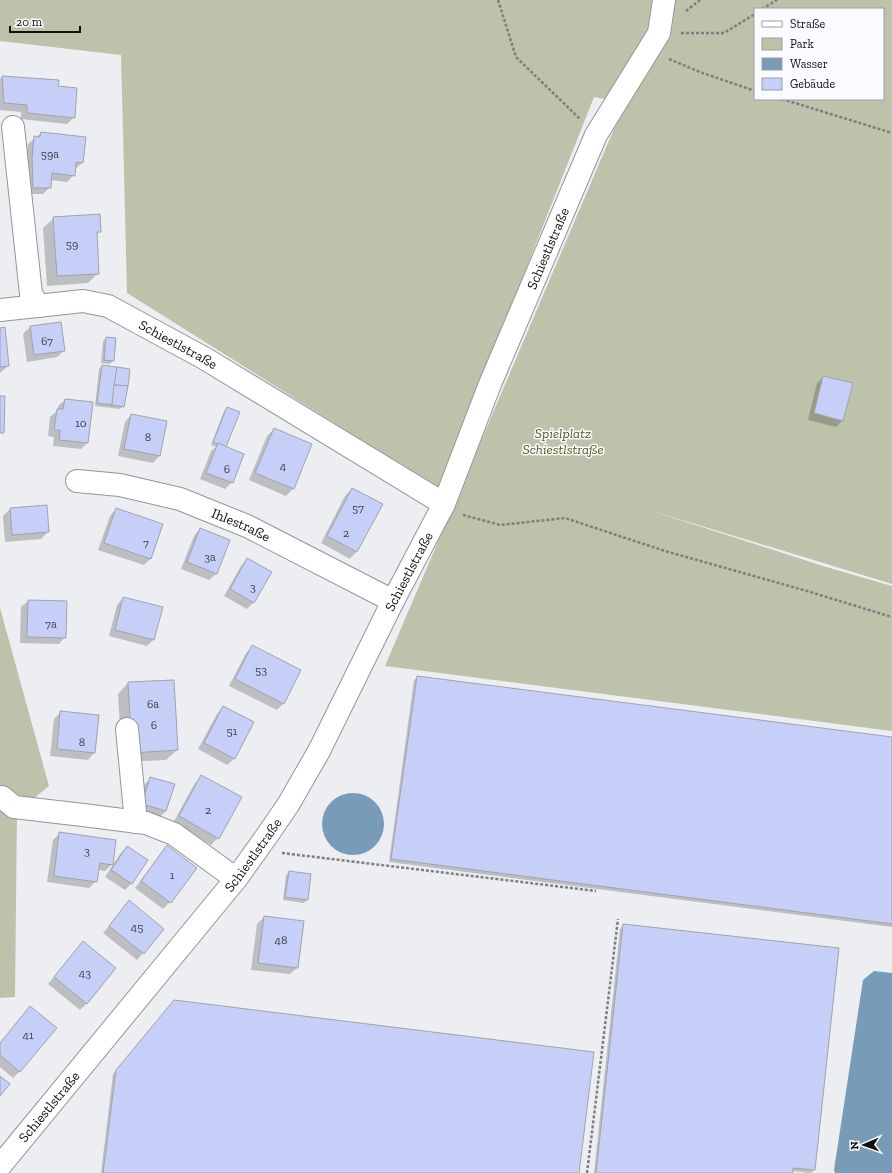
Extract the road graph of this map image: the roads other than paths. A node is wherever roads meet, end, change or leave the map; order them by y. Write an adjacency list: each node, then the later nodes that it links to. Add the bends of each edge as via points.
1 (664, 0): 6 (street, Schiestlstraße, via 654,42 596,135 490,384)
2 (13, 127): 3 (street, via 31,294)
3 (39, 306): 4 (street, Schiestlstraße); 6 (street, Schiestlstraße, via 83,301 108,306 204,358)
4 (0, 310)
5 (77, 481): 7 (street, Ihlestraße, via 120,485 180,499 247,526)
6 (444, 504): 7 (street, Schiestlstraße)
7 (393, 601): 11 (street, Schiestlstraße, via 319,751 288,805)
8 (126, 729): 10 (street)
9 (2, 797): 10 (street, via 14,807)
10 (141, 823): 11 (street, via 174,834)
11 (236, 879): 12 (street, Schiestlstraße)
12 (0, 1166)

